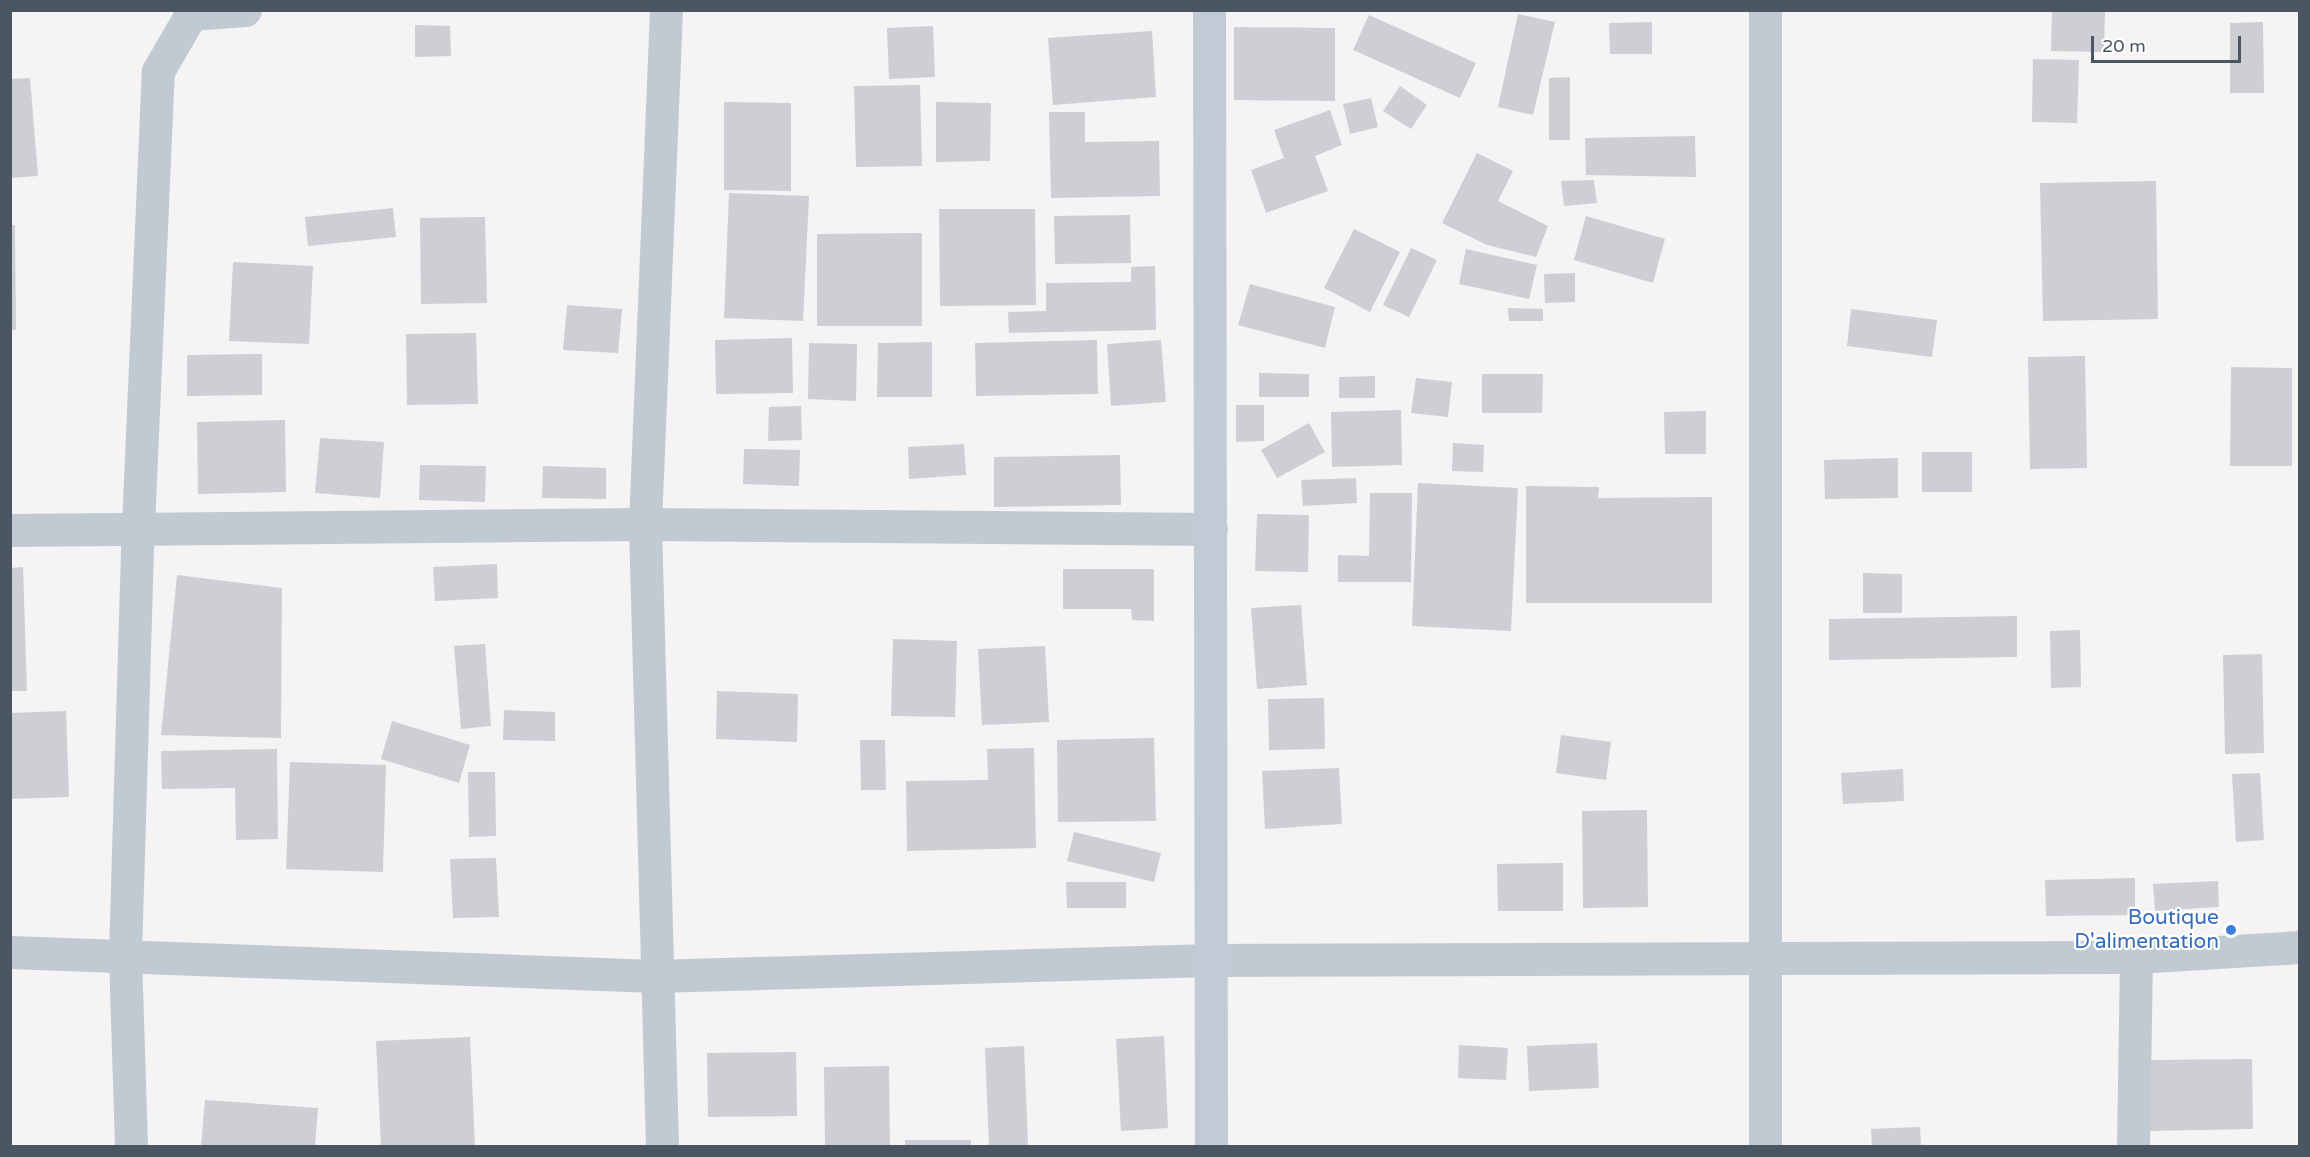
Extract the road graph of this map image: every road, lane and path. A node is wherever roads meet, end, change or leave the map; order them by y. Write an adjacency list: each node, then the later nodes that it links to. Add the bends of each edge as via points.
1 (245, 10): 6 (street, via 191,14 158,71)
2 (666, 10): 5 (street)
3 (1209, 10): 7 (street)
4 (1765, 10): 13 (street)
5 (645, 524): 6 (street); 7 (street); 15 (street)
6 (138, 526): 8 (street); 11 (street)
7 (1211, 529): 14 (street)
8 (10, 530)
9 (2300, 947): 12 (street)
10 (10, 952): 11 (street)
11 (125, 954): 15 (street); 16 (street)
12 (2136, 957): 13 (street); 20 (street)
13 (1767, 959): 14 (street); 19 (street)
14 (1211, 960): 15 (street); 18 (street)
15 (655, 976): 17 (street)
16 (131, 1146)
17 (662, 1146)
18 (1211, 1146)
19 (1765, 1146)
20 (2133, 1146)

